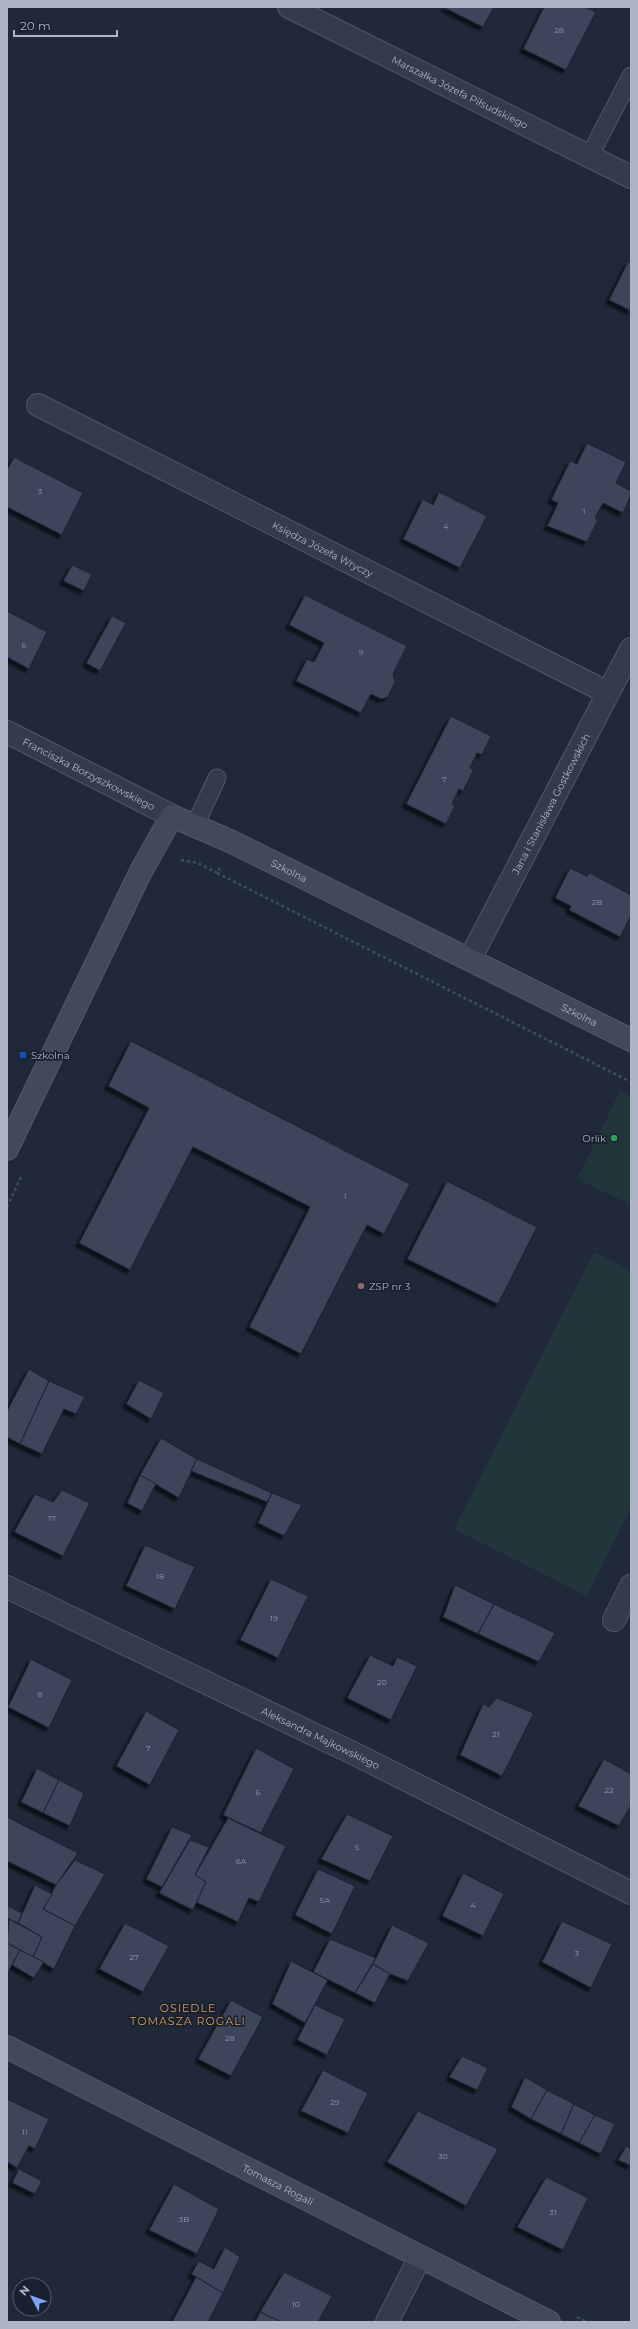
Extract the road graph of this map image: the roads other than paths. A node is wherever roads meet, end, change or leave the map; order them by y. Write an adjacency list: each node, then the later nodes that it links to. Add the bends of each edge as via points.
1 (289, 7): 3 (street, Marszałka Józefa Piłsudskiego)
2 (631, 76): 3 (lane)
3 (589, 157): 4 (street, Marszałka Józefa Piłsudskiego)
4 (631, 177)
5 (38, 405): 7 (street, Księdza Józefa Wryczy)
6 (631, 648): 7 (street, Jana i Stanisława Gostkowskich)
7 (608, 693): 12 (street, Jana i Stanisława Gostkowskich)
8 (7, 732): 10 (street, Franciszka Borzyszkowskiego)
9 (217, 778): 11 (lane)
10 (172, 816): 11 (street, Szkolna); 14 (street, via 141,871)
11 (195, 825): 12 (street, Szkolna)
12 (470, 959): 13 (street, Szkolna)
13 (631, 1040)
14 (7, 1149)
15 (631, 1586): 17 (street)
16 (7, 1587): 18 (street, Aleksandra Majkowskiego, via 361,1757)
17 (614, 1620)
18 (631, 1893)
19 (7, 2047): 20 (street, Tomasza Rogali)
20 (420, 2257): 21 (street); 22 (street, Tomasza Rogali)
21 (387, 2322)
22 (549, 2322)

